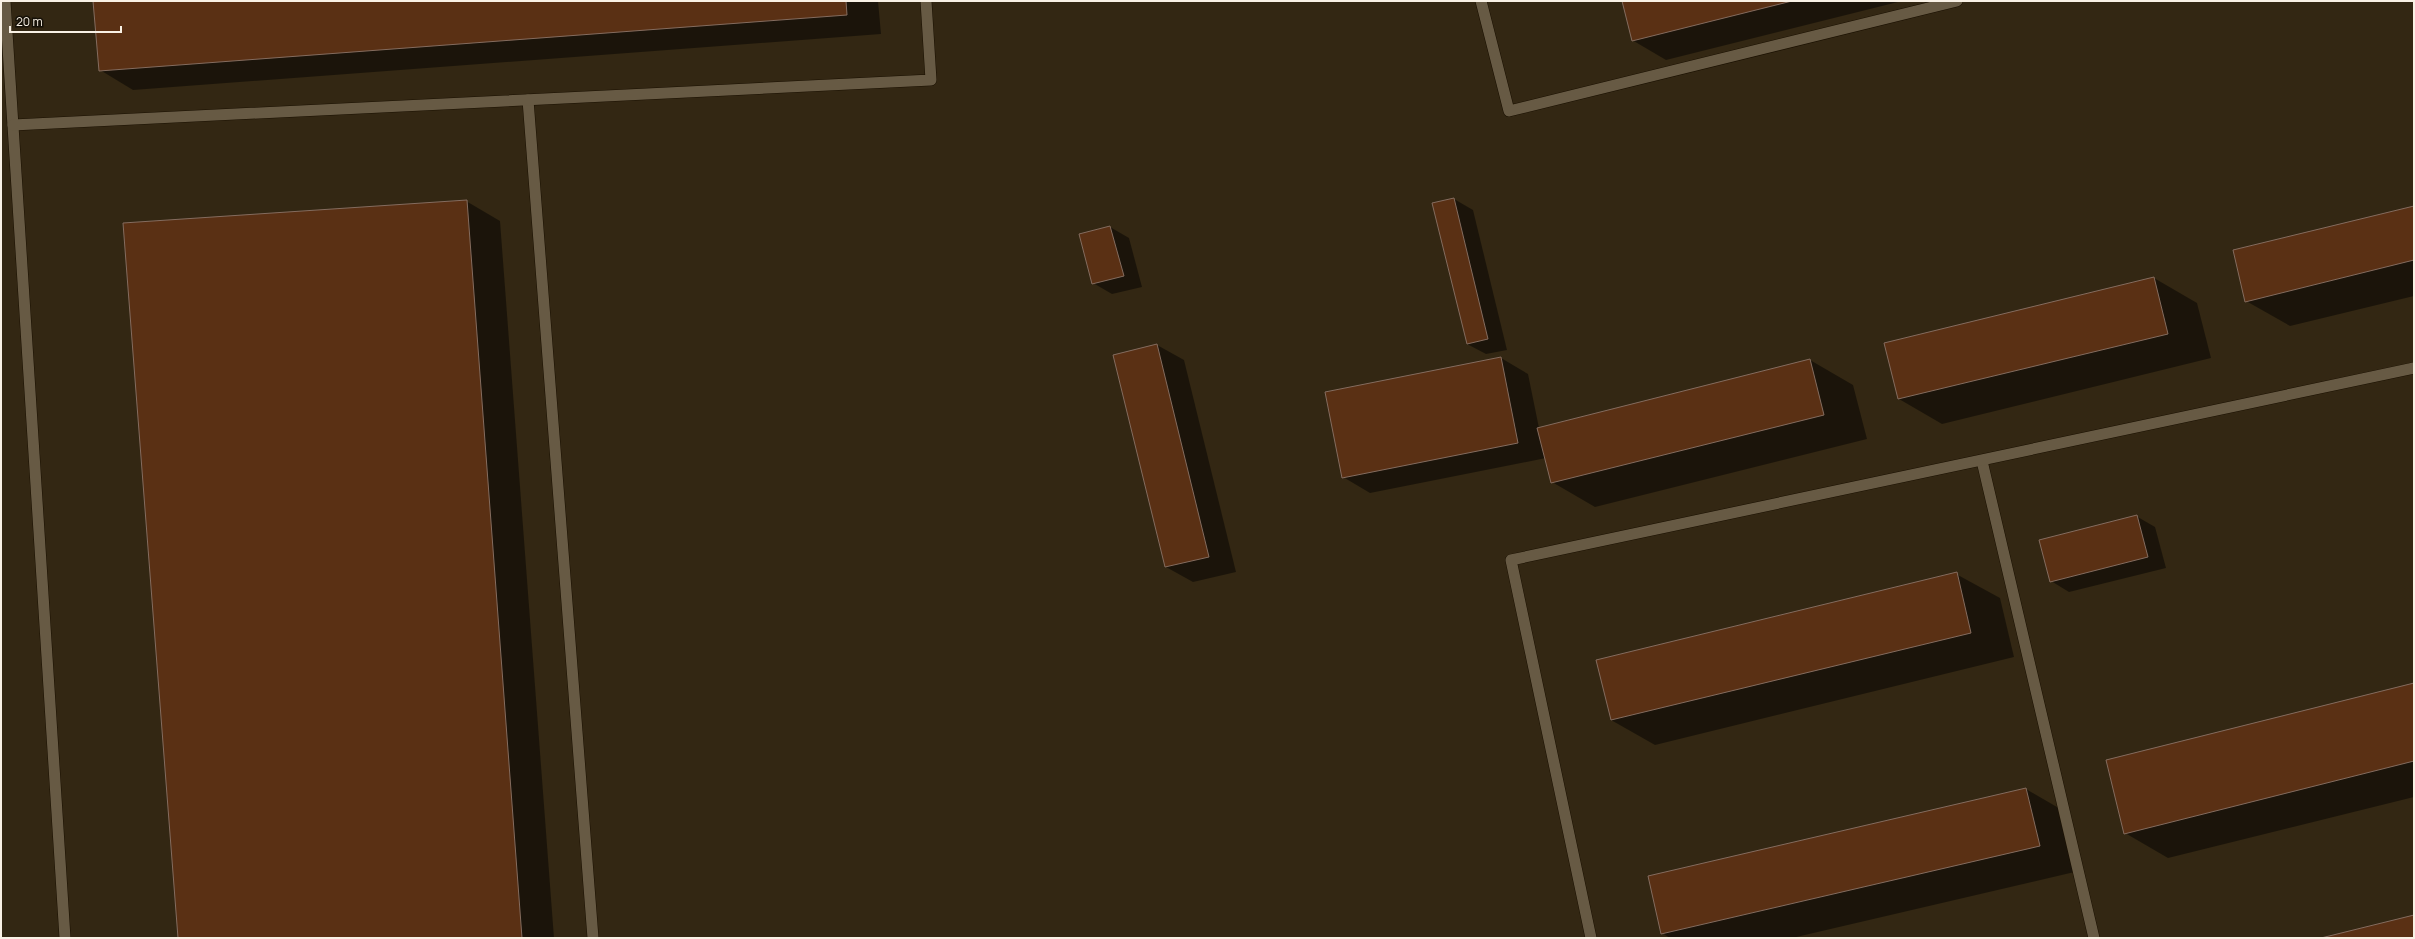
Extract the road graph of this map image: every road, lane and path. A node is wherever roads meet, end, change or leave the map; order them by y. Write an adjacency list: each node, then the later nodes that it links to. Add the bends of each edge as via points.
1 (5, 1): 6 (lane)
2 (926, 1): 5 (lane, via 931,80)
3 (1481, 1): 4 (lane, via 1509,111)
4 (1957, 1)
5 (528, 100): 6 (lane); 10 (lane)
6 (13, 125): 9 (lane)
7 (2414, 368): 8 (lane)
8 (1982, 461): 11 (lane, via 1511,560); 12 (lane)
9 (65, 938)
10 (593, 938)
11 (1591, 938)
12 (2094, 938)

